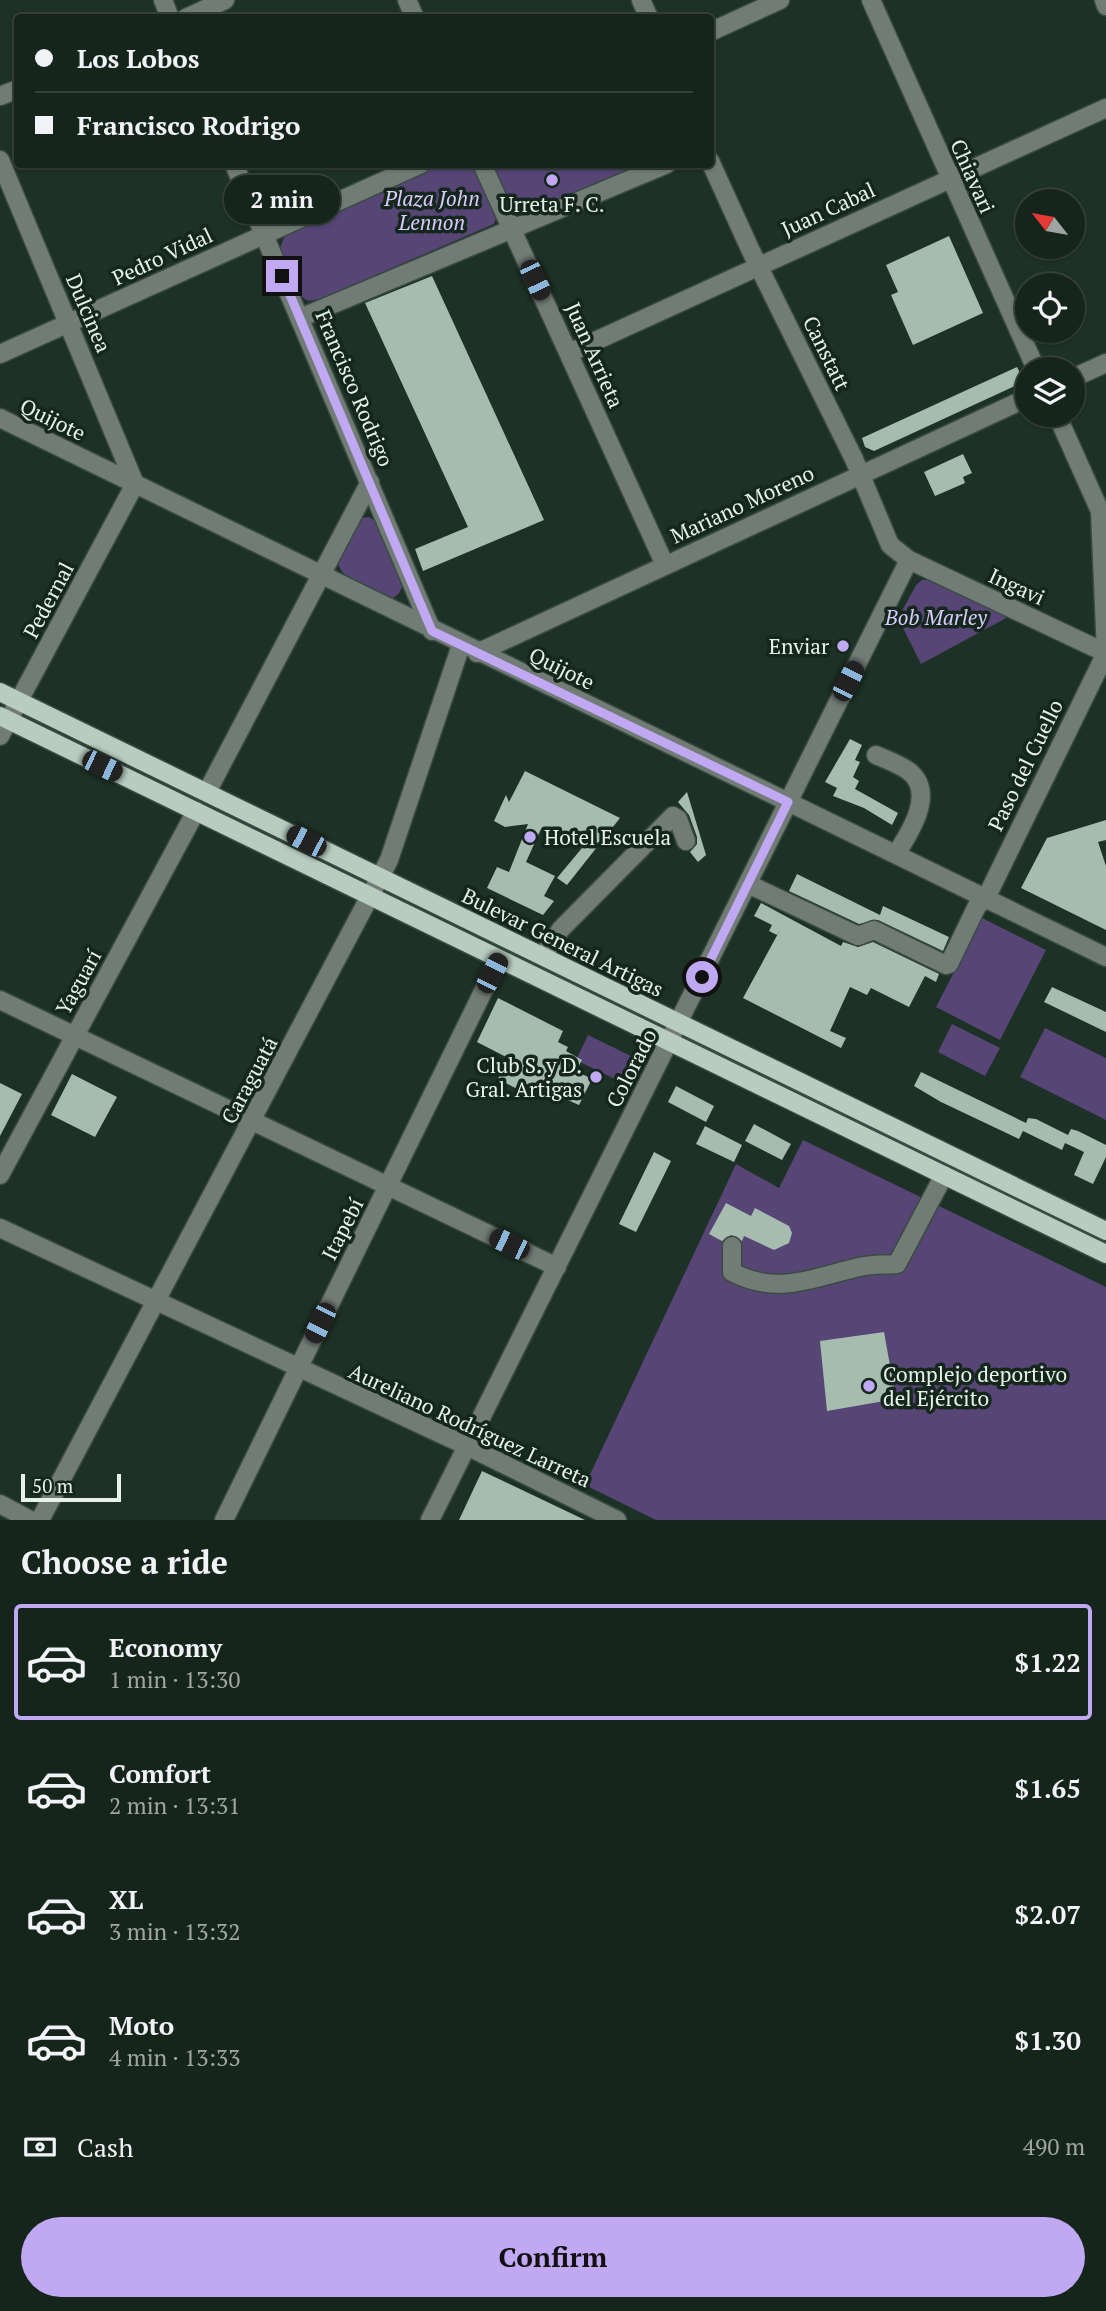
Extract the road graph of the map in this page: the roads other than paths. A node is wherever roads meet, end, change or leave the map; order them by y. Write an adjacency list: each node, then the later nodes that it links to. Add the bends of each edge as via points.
1 (225, 0): 6 (street)
2 (780, 0): 7 (street)
3 (871, 0): 15 (street, Chiavari)
4 (1104, 0): 5 (street)
5 (1106, 6)
6 (195, 14)
7 (714, 30)
8 (1106, 108): 15 (street, Juan Cabal)
9 (0, 160): 20 (street, Dulcinea)
10 (236, 168): 17 (street, Francisco Rodrigo)
11 (412, 168): 17 (street, Pedro Vidal)
12 (484, 168): 16 (street, Juan Arrieta)
13 (658, 168): 16 (street)
14 (713, 168): 18 (street, Canstatt)
15 (949, 178): 18 (street, Juan Cabal); 23 (street, Chiavari)
16 (513, 231): 19 (street); 21 (street, Juan Arrieta)
17 (265, 234): 19 (street, Francisco Rodrigo); 20 (street, Pedro Vidal)
18 (759, 267): 21 (street, Juan Cabal); 29 (street, Canstatt)
19 (300, 318): 30 (street, Francisco Rodrigo)
20 (69, 323): 22 (street, Pedro Vidal); 31 (street, Dulcinea)
21 (569, 353): 34 (street, Juan Arrieta)
22 (0, 354)
23 (1031, 357)
24 (1106, 363): 25 (street)
25 (1085, 373)
26 (1015, 403): 29 (street, Mariano Moreno)
27 (0, 418): 31 (street, Quijote)
28 (1063, 427): 32 (street)
29 (861, 474): 33 (street, Canstatt, via 890,544); 34 (street, Mariano Moreno)
30 (370, 482): 35 (street); 36 (street, Francisco Rodrigo)
31 (135, 484): 35 (street, Quijote); 40 (street, Pedernal)
32 (1103, 510): 38 (street)
33 (909, 560): 38 (street, Ingavi); 44 (street, Colorado)
34 (665, 565): 37 (street, Mariano Moreno)
35 (319, 575): 36 (street, Quijote); 43 (street)
36 (432, 631): 37 (street, Quijote)
37 (469, 649): 44 (street, Quijote); 48 (street, Caraguatá)
38 (1106, 653): 51 (street, Paso del Cuello)
39 (0, 692): 40 (main road, Bulevar General Artigas)
40 (19, 701): 41 (street, Pedernal); 43 (main road, Bulevar General Artigas)
41 (3, 724): 45 (main road, Bulevar General Artigas)
42 (876, 755): 47 (street, via 912,774 918,787 919,810)
43 (207, 792): 48 (main road, Bulevar General Artigas)
44 (788, 802): 47 (street, Quijote); 49 (street, Colorado)
45 (196, 811): 50 (main road, Bulevar General Artigas); 57 (street, Yaguarí)
46 (686, 841): 52 (street, via 673,816 561,929)
47 (896, 854): 51 (street, Quijote)
48 (380, 878): 50 (street, Caraguatá); 52 (main road, Bulevar General Artigas)
49 (748, 884): 51 (street, Paso del Cuello, via 858,936 874,930 946,965 977,906); 56 (street, Colorado)
50 (370, 897): 54 (main road, Bulevar General Artigas); 59 (street, Caraguatá)
51 (986, 898): 53 (street, Quijote)
52 (543, 956): 56 (main road, Bulevar General Artigas)
53 (1106, 957)
54 (499, 959): 58 (main road, Bulevar General Artigas); 62 (street, Itapebí)
55 (0, 1000): 57 (street)
56 (678, 1023): 58 (street, Colorado); 64 (main road, Bulevar General Artigas)
57 (74, 1037): 59 (street); 60 (street, Yaguarí)
58 (669, 1041): 61 (main road, Bulevar General Artigas); 67 (street, Colorado)
59 (252, 1122): 62 (street); 68 (street, Caraguatá)
60 (0, 1175)
61 (943, 1175): 65 (street, via 897,1264 863,1266 790,1285 753,1283 732,1272); 66 (main road, Bulevar General Artigas)
62 (389, 1186): 67 (street); 69 (street, Itapebí)
63 (0, 1228): 68 (street, Aureliano Rodríguez Larreta)
64 (1106, 1231)
65 (732, 1246)
66 (1106, 1254)
67 (557, 1267): 70 (street, Colorado)
68 (156, 1301): 69 (street, Aureliano Rodríguez Larreta); 73 (street, Caraguatá)
69 (298, 1369): 70 (street, Aureliano Rodríguez Larreta); 74 (street, Itapebí)
70 (467, 1446): 75 (street, Colorado); 76 (street, Aureliano Rodríguez Larreta)
71 (0, 1504): 72 (street)
72 (30, 1520)
73 (40, 1520)
74 (224, 1520)
75 (430, 1520)
76 (617, 1520)

